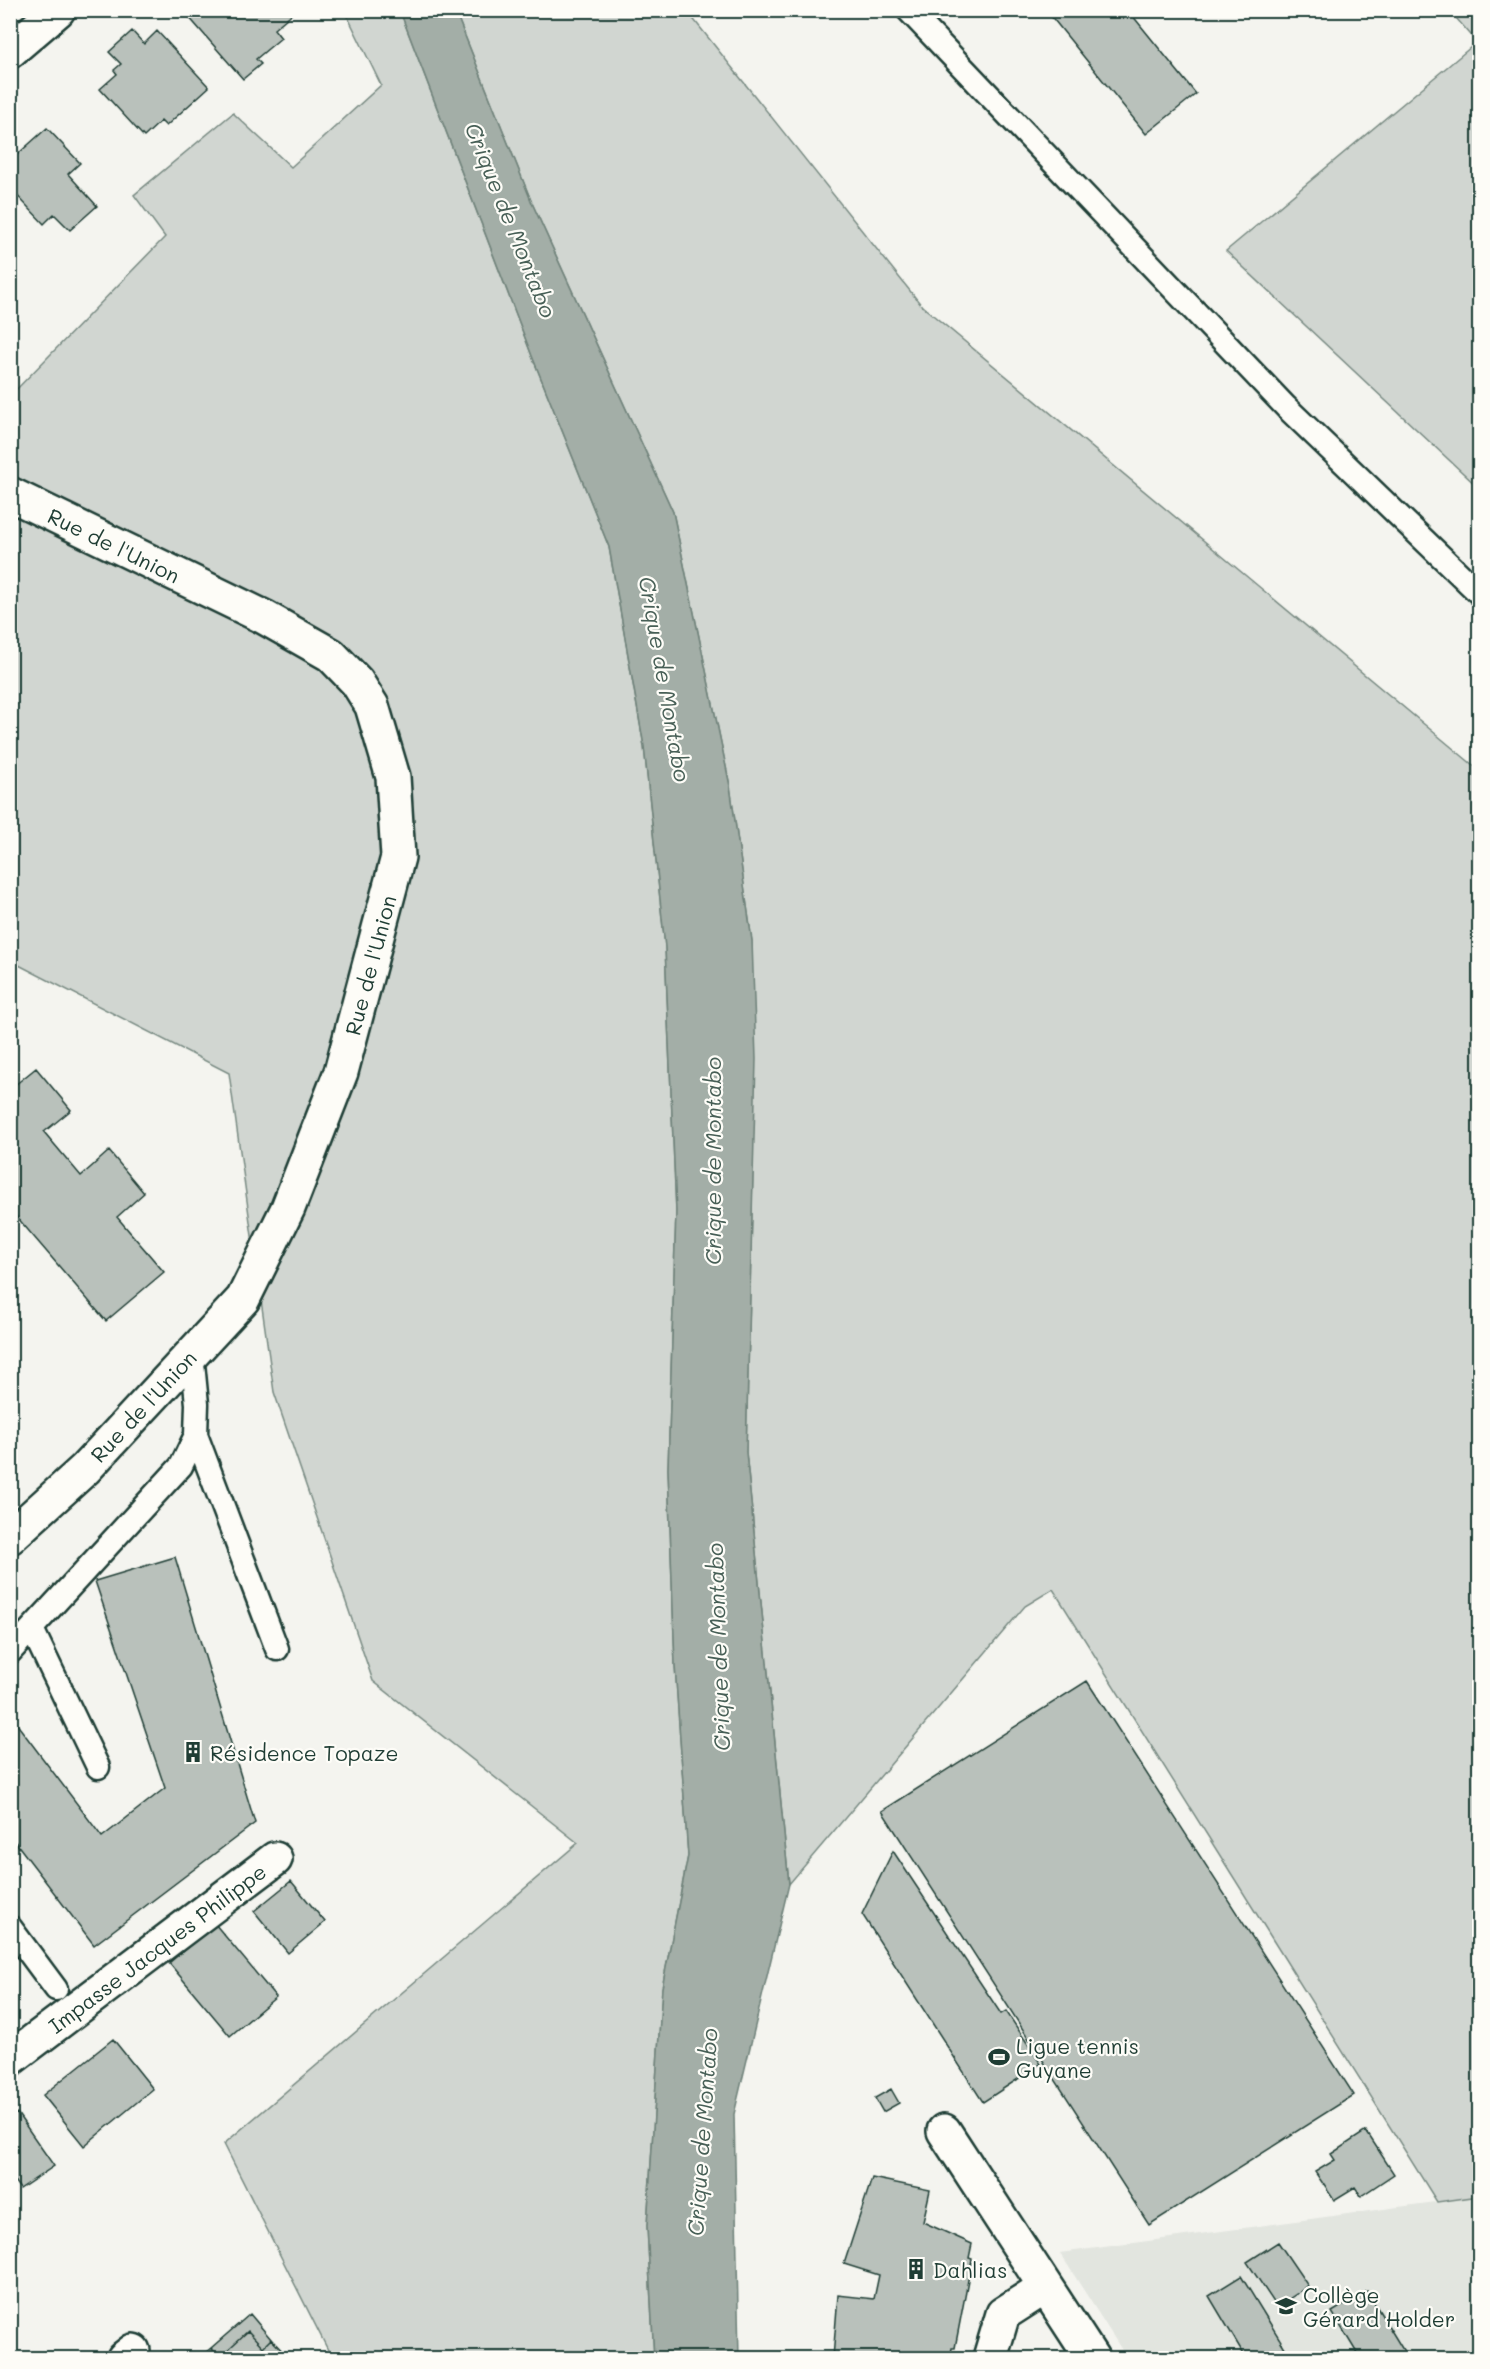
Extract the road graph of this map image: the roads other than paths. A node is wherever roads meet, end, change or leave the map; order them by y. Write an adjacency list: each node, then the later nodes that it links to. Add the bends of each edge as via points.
1 (58, 10): 3 (street)
2 (908, 10): 5 (lane, via 1287,407)
3 (10, 51)
4 (10, 494): 6 (street, Rue de l'Union, via 264,617 331,655 357,682 372,706 393,777 398,857 341,1072 288,1208 243,1299)
5 (1479, 594)
6 (192, 1353): 7 (lane); 8 (street, Rue de l'Union, via 85,1469)
7 (196, 1435): 9 (lane, via 181,1466); 10 (lane)
8 (10, 1537)
9 (32, 1629): 11 (lane); 12 (lane)
10 (277, 1649)
11 (10, 1652)
12 (98, 1767)
13 (275, 1859): 16 (street, Impasse Jacques Philippe)
14 (10, 1927): 15 (lane)
15 (56, 1989)
16 (10, 2059)
17 (944, 2131): 18 (street)
18 (1045, 2287): 19 (street, via 1003,2314); 20 (street)
19 (990, 2358)
20 (1092, 2358)

